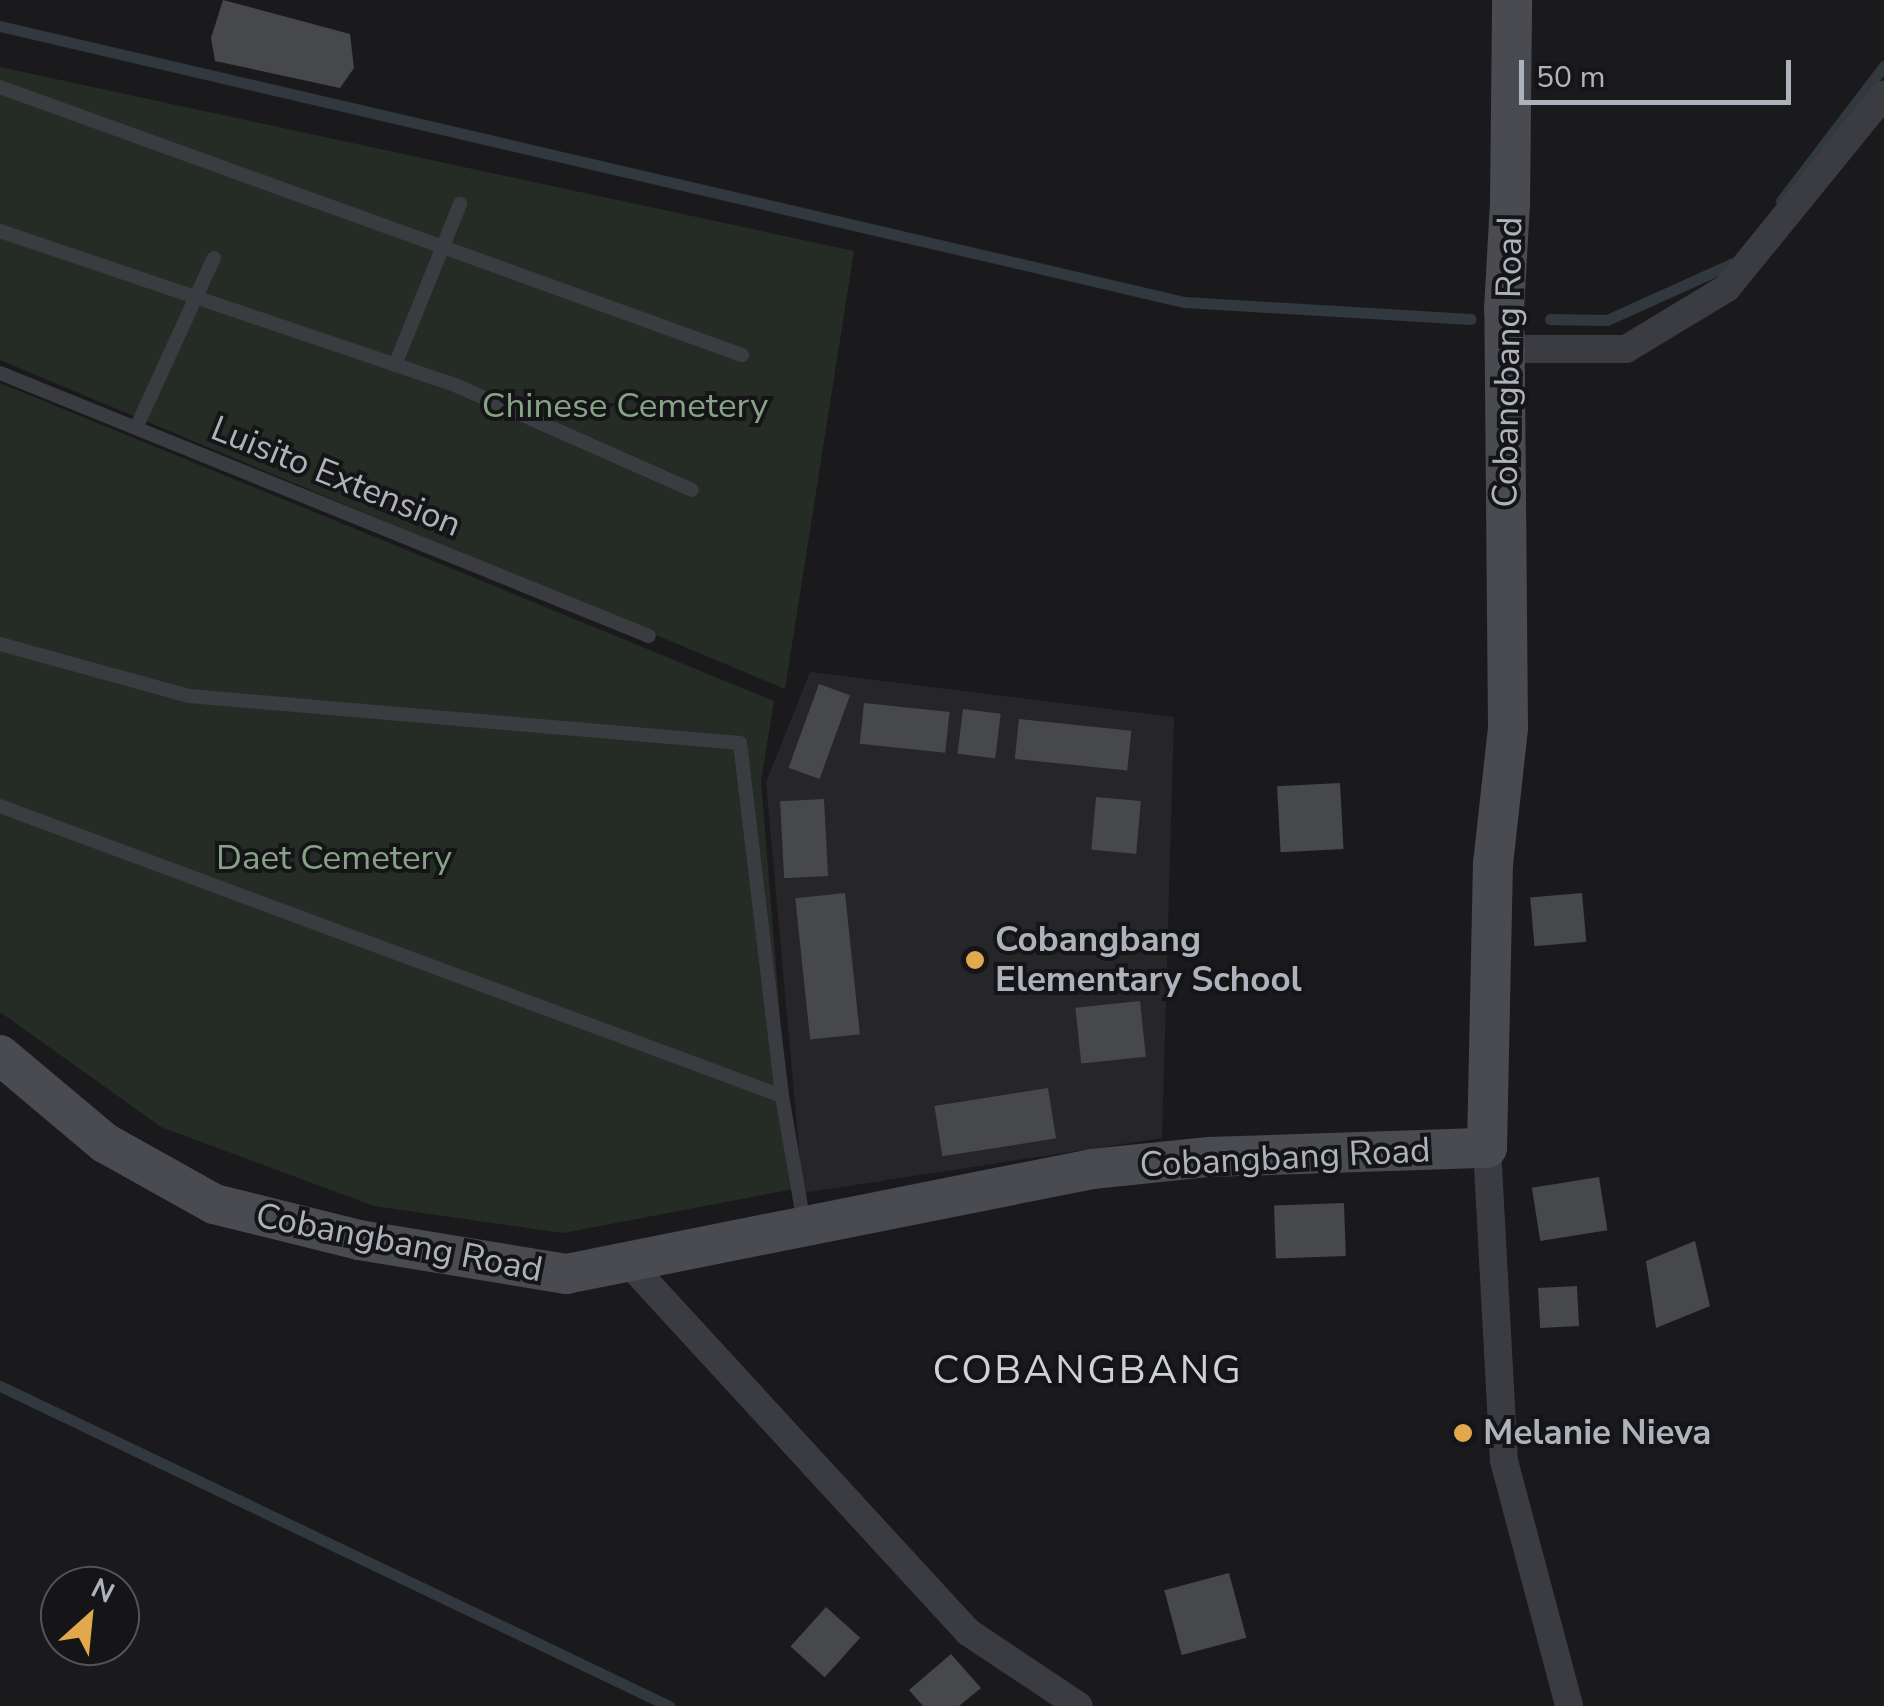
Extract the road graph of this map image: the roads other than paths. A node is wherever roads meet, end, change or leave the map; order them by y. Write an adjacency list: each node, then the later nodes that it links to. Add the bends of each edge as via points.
1 (1512, 0): 9 (street, Cobangbang Road)
2 (0, 87): 6 (lane)
3 (1884, 95): 9 (street, via 1727,288 1626,349)
4 (460, 204): 6 (lane)
5 (0, 231): 8 (lane)
6 (442, 246): 10 (lane); 11 (lane)
7 (214, 258): 8 (lane)
8 (196, 298): 11 (lane); 13 (lane)
9 (1506, 349): 20 (street, Cobangbang Road, via 1508,728 1493,864)
10 (742, 355)
11 (395, 366): 14 (lane, via 455,384)
12 (0, 373): 13 (lane, Luisito Extension)
13 (136, 428): 15 (lane, Luisito Extension)
14 (692, 490)
15 (649, 636)
16 (0, 644): 19 (lane, via 189,696 740,743)
17 (0, 806): 19 (lane)
18 (0, 1055): 22 (street, Cobangbang Road, via 105,1143 214,1204 359,1240 566,1274)
19 (782, 1096): 21 (lane)
20 (1487, 1148): 21 (street, Cobangbang Road, via 1152,1162); 24 (street, via 1504,1460)
21 (804, 1224): 22 (street, Cobangbang Road)
22 (627, 1261): 23 (street, via 968,1632)
23 (1080, 1706)
24 (1569, 1706)

